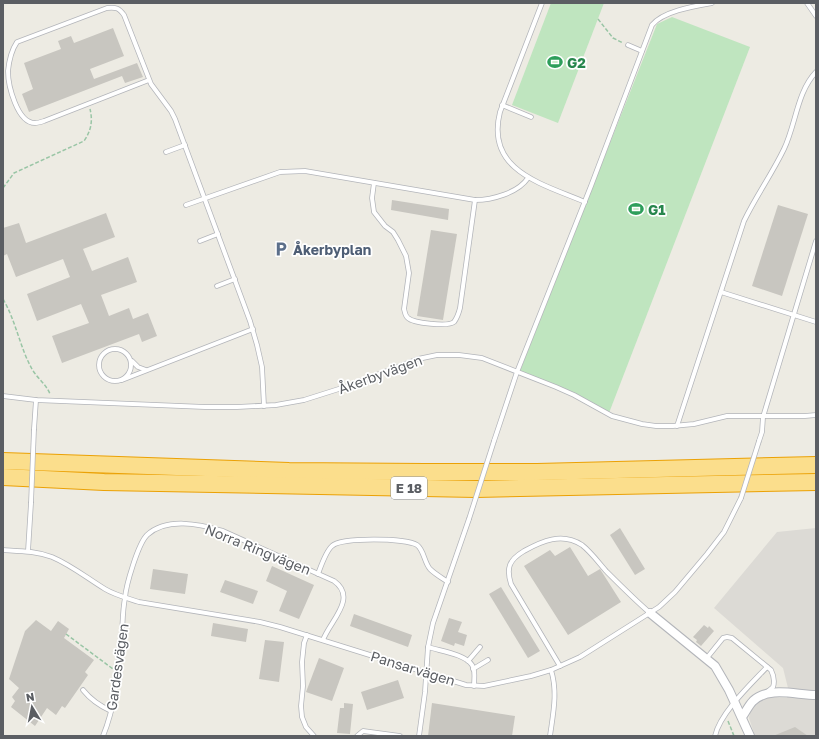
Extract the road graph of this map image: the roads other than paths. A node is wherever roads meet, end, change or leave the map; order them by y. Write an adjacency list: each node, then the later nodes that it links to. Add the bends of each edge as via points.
1 (542, 3): 9 (lane)
2 (712, 3): 6 (lane, via 674,12 656,21)
3 (807, 3): 4 (lane)
4 (816, 16)
5 (628, 45): 6 (lane)
6 (642, 51): 17 (lane)
7 (816, 72): 24 (lane, via 808,81 784,148 744,221)
8 (149, 80): 8 (lane, via 124,16 119,8 114,7 17,42 10,57 8,71 18,111 23,118 34,123); 11 (lane, via 171,111)
9 (502, 104): 10 (lane); 13 (lane, via 498,120 498,142 508,161)
10 (531, 117)
11 (185, 145): 12 (lane); 15 (lane)
12 (166, 152)
13 (528, 178): 16 (lane, via 515,190 486,200); 17 (lane)
14 (374, 183): 15 (lane, via 305,171 280,172); 16 (lane); 16 (lane, via 374,212 396,236 406,256 409,273 404,309 411,320 444,325 454,322 457,317)
15 (205, 198): 18 (lane); 19 (lane)
16 (475, 200)
17 (585, 202): 30 (lane)
18 (186, 205)
19 (218, 234): 20 (lane); 22 (lane)
20 (200, 241)
21 (816, 241): 25 (lane)
22 (235, 279): 23 (lane); 27 (lane)
23 (217, 286)
24 (720, 292): 25 (lane); 37 (lane)
25 (794, 315): 26 (lane); 36 (lane)
26 (816, 322)
27 (253, 329): 29 (lane); 34 (lane, via 262,367)
28 (131, 359): 29 (lane, via 138,367); 31 (lane, via 130,374); 31 (lane, via 117,348 101,357 99,364 102,375 108,380)
29 (148, 370): 31 (lane)
30 (517, 372): 34 (lane, Åkerbyvägen, via 482,358 437,355 418,359 304,400); 37 (lane, Åkerbyvägen, via 574,395 612,416 642,424); 45 (lane, bridge)
31 (122, 380)
32 (3, 396): 33 (lane, Åkerbyvägen)
33 (36, 400): 34 (lane, Åkerbyvägen, via 205,407); 43 (lane, bridge)
34 (264, 406)
35 (816, 415): 36 (lane, Åkerbyvägen)
36 (763, 417): 37 (lane, Åkerbyvägen, via 727,416); 47 (lane, Pansarvägen, bridge, via 762,432 741,498 724,532 675,592)
37 (677, 426)
38 (3, 461): 39 (highway, E 18, via 273,471 418,472 537,472)
39 (816, 465)
40 (3, 477): 41 (highway, E 18, via 104,482 476,489)
41 (816, 482)
42 (3, 550): 43 (lane, Pansarvägen)
43 (28, 552): 46 (lane, Pansarvägen, via 64,563)
44 (318, 574): 45 (lane, Norra Ringvägen, via 332,545 350,540 399,541 418,546 430,569); 46 (lane, Norra Ringvägen, via 223,531 194,524 165,525 146,536 141,543); 49 (lane, Norra Ringvägen, via 334,581 344,591 340,610)
45 (448, 582): 51 (lane, via 433,623)
46 (124, 598): 48 (lane, Pansarvägen, via 260,622); 65 (lane, Gardesvägen, via 124,619)
47 (650, 613): 52 (street); 55 (lane, Pansarvägen, via 580,657); 55 (lane, via 582,545 565,539 556,539 546,540 525,550 508,568 511,584)
48 (307, 635): 49 (lane, Pansarvägen); 68 (lane, via 302,662 301,706 306,727)
49 (323, 640): 59 (lane, Pansarvägen)
50 (480, 647): 54 (lane)
51 (428, 648): 54 (lane, via 462,656); 59 (lane)
52 (706, 658): 56 (lane, via 723,638 727,637 732,638); 64 (street, via 722,675)
53 (488, 660): 57 (lane)
54 (468, 661): 57 (lane)
55 (560, 666): 58 (lane, Pansarvägen)
56 (767, 667): 62 (lane, via 774,675 774,687); 64 (lane)
57 (473, 669): 60 (lane)
58 (551, 670): 60 (lane, Pansarvägen, via 484,686); 72 (lane, via 556,697)
59 (426, 672): 60 (lane, Pansarvägen); 71 (lane)
60 (474, 686)
61 (83, 690): 65 (lane, via 98,704)
62 (764, 694): 63 (street); 66 (street, via 753,701)
63 (816, 695)
64 (735, 702): 66 (street); 73 (lane, via 717,729)
65 (111, 711): 67 (lane, Gardesvägen)
66 (742, 717): 74 (street)
67 (103, 736)
68 (314, 736)
69 (357, 736): 70 (lane, via 363,731)
70 (400, 736)
71 (419, 736)
72 (550, 736)
73 (716, 736)
74 (750, 736)

